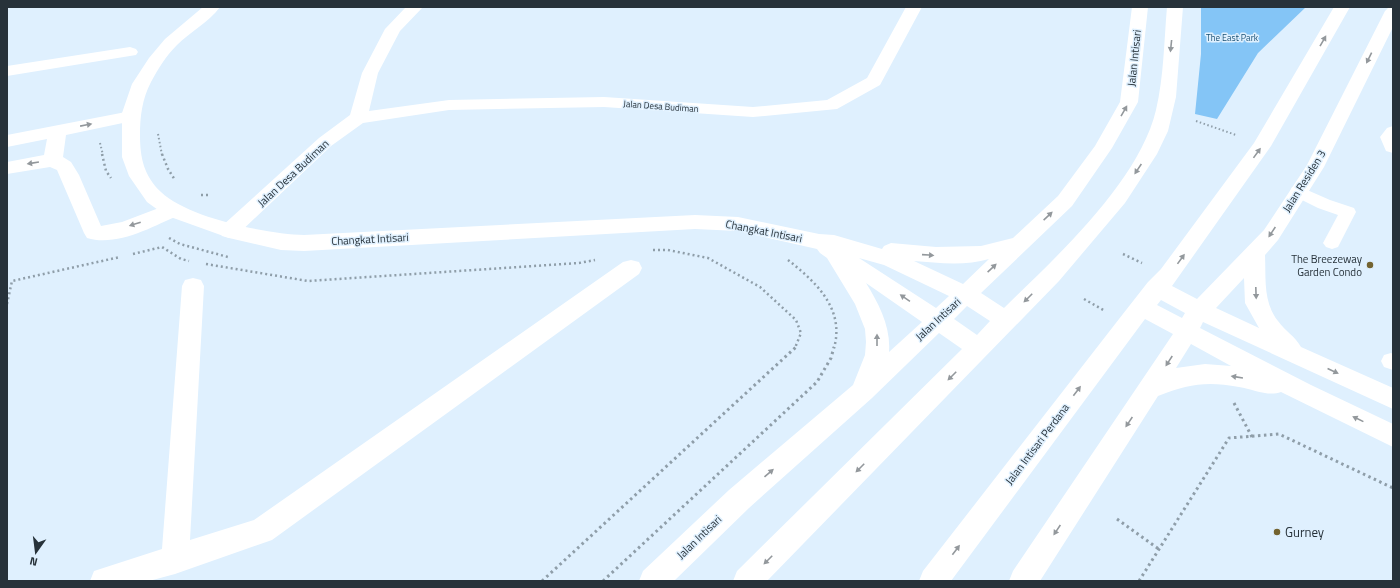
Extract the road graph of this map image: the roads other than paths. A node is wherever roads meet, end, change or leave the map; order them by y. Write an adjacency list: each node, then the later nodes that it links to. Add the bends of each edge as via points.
1 (212, 7): 10 (street, Changkat Intisari, via 171,42 155,60 141,84)
2 (415, 7): 11 (street, via 393,29 370,73)
3 (914, 7): 11 (street, Jalan Desa Budiman, via 874,81 831,105 753,112 604,102 449,105)
4 (1140, 7): 21 (street, Jalan Intisari, one-way to 4, via 1065,201 1103,148 1129,102)
5 (1175, 7): 31 (street, one-way to 31, via 1165,110 1158,132 1140,168 1093,229)
6 (1342, 7): 28 (street, one-way to 6, via 1262,146)
7 (1391, 20): 18 (street, Jalan Residen 3, one-way to 18, via 1315,166)
8 (130, 52): 9 (street)
9 (7, 70)
10 (131, 116): 12 (street, one-way to 10); 19 (street, Changkat Intisari, via 131,157 139,176 154,197)
11 (358, 118): 20 (street, Jalan Desa Budiman, via 325,142)
12 (58, 130): 14 (street); 16 (street)
13 (1393, 132): 15 (street, via 1389,137)
14 (7, 140)
15 (1393, 146)
16 (53, 160): 17 (street, one-way to 17); 19 (street, one-way to 16, via 106,234 94,233 64,166)
17 (7, 168)
18 (1298, 191): 22 (lane, via 1348,212); 24 (street, Jalan Residen 3, one-way to 24, via 1271,235)
19 (172, 210): 20 (street, Changkat Intisari)
20 (229, 231): 23 (street, Changkat Intisari, via 281,242 304,243 695,222 738,224)
21 (1020, 243): 23 (street, one-way to 21, via 855,244 899,253 936,255 981,254); 27 (street, Jalan Intisari, one-way to 21)
22 (1332, 243)
23 (829, 246): 27 (street, Changkat Intisari, via 891,259); 30 (street, Changkat Intisari, one-way to 23); 36 (street, one-way to 23, via 877,355 877,333 862,293)
24 (1254, 254): 29 (street, Jalan Residen 3); 34 (street, one-way to 34, via 1256,303 1270,328)
25 (631, 268): 40 (street, via 262,531)
26 (194, 274): 40 (street)
27 (965, 294): 30 (street, Jalan Intisari); 31 (street, Changkat Intisari)
28 (1150, 298): 29 (street); 32 (street); 44 (street, Jalan Intisari Perdana, one-way to 28)
29 (1199, 310): 32 (street, Jalan Residen 3); 34 (street)
30 (937, 320): 33 (street, Changkat Intisari); 36 (street, Jalan Intisari)
31 (1006, 320): 33 (street)
32 (1187, 332): 35 (street, one-way to 35); 37 (street)
33 (979, 348): 43 (street, one-way to 43)
34 (1297, 355): 38 (street, one-way to 38)
35 (1150, 389): 37 (street, one-way to 35, via 1234,376 1207,374 1181,377); 45 (street, one-way to 45)
36 (862, 391): 42 (street, Jalan Intisari, one-way to 36, via 739,499)
37 (1302, 392): 39 (street, one-way to 37)
38 (1393, 400)
39 (1393, 436)
40 (175, 560): 41 (street)
41 (104, 581)
42 (653, 581)
43 (747, 581)
44 (933, 581)
45 (1023, 581)

